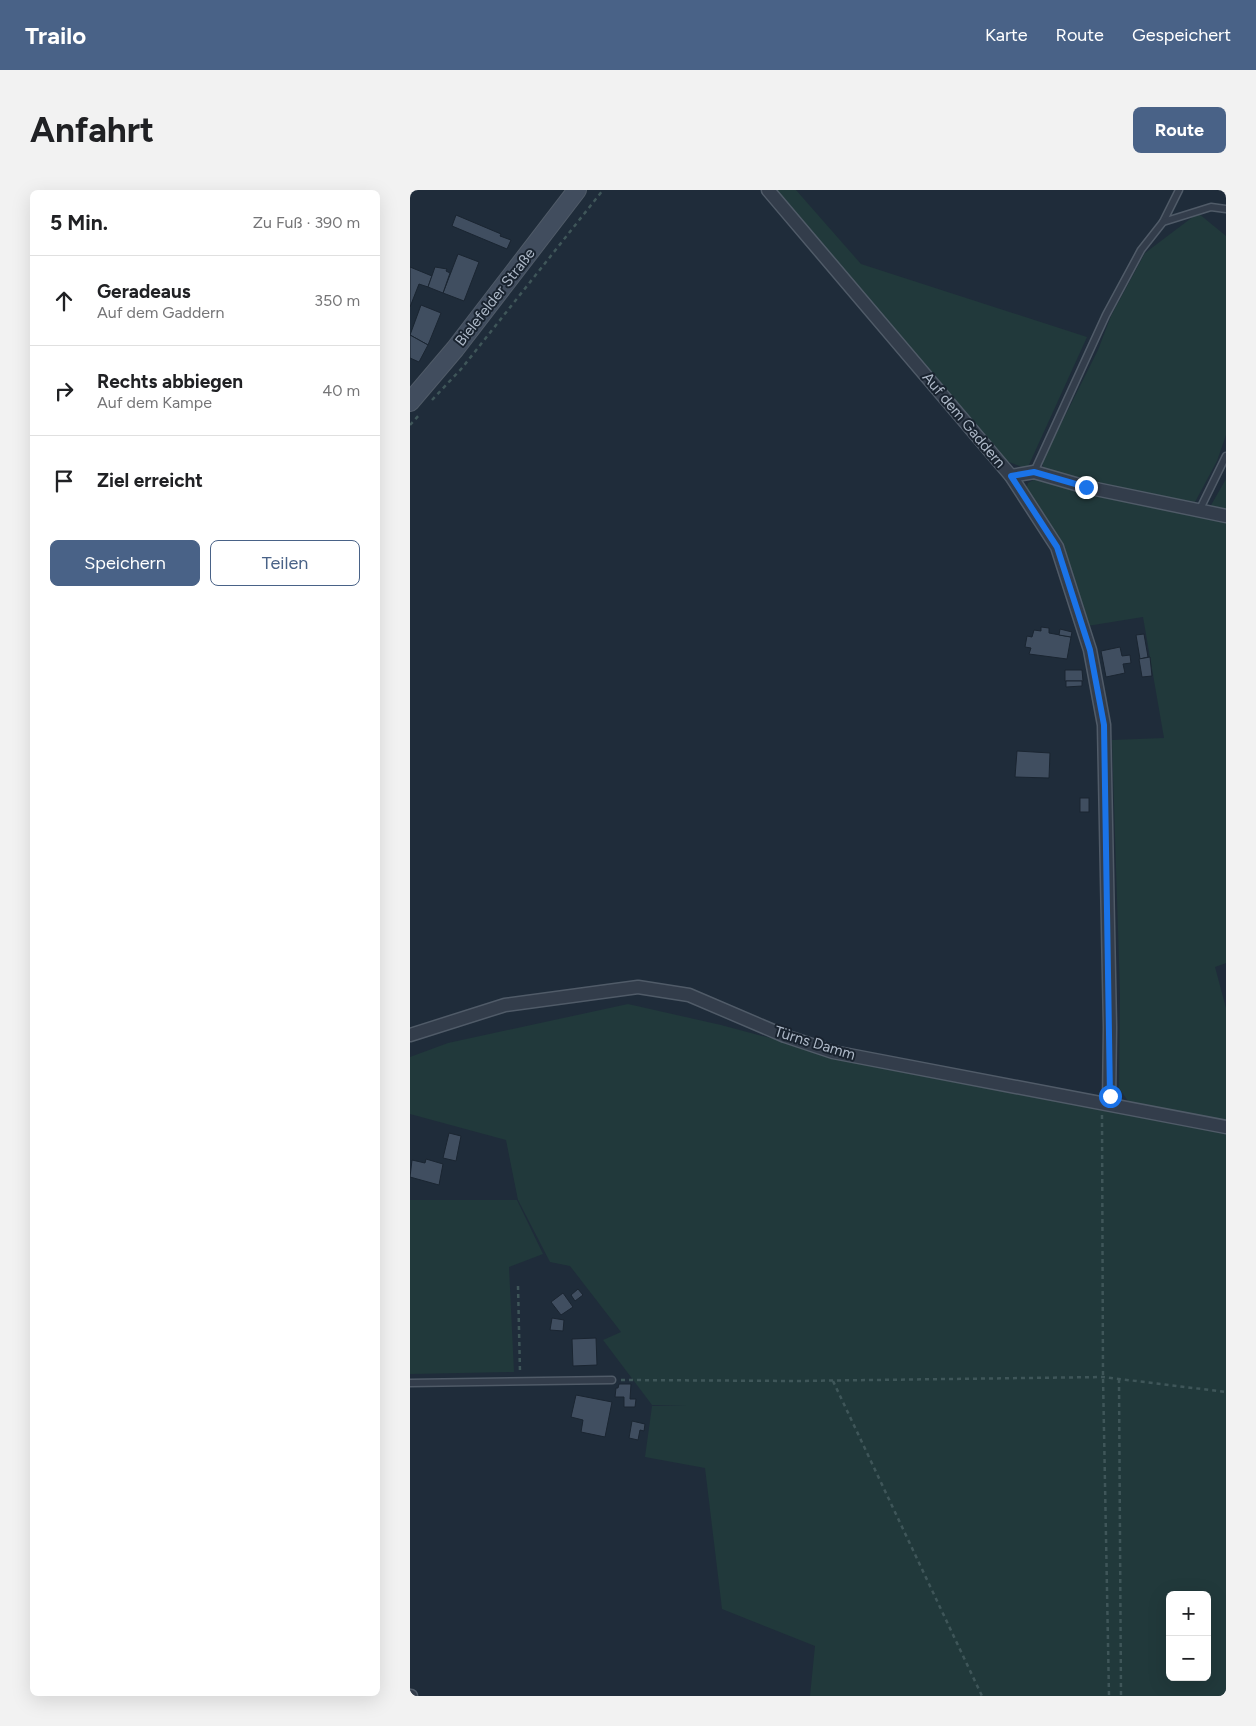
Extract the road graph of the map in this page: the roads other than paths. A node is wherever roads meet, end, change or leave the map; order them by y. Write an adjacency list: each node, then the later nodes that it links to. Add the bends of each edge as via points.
1 (577, 190): 6 (main road, Bielefelder Straße, via 454,349)
2 (768, 190): 9 (street, Auf dem Gaddern)
3 (1179, 190): 5 (lane)
4 (1226, 209): 5 (lane, via 1211,207)
5 (1163, 222): 8 (lane, via 1141,250 1106,315)
6 (417, 406)
7 (1226, 456): 10 (lane)
8 (1034, 472): 9 (street); 10 (street, via 1086,487)
9 (1011, 476): 13 (street, Auf dem Gaddern, via 1057,547 1090,650 1104,725 1110,1027)
10 (1199, 511): 11 (street)
11 (1226, 516)
12 (410, 1035): 13 (street, Türns Damm, via 505,1005 638,987 689,995 785,1036 833,1052)
13 (1105, 1104): 14 (street, Türns Damm)
14 (1226, 1127)
15 (612, 1380): 16 (lane)
16 (410, 1383)

